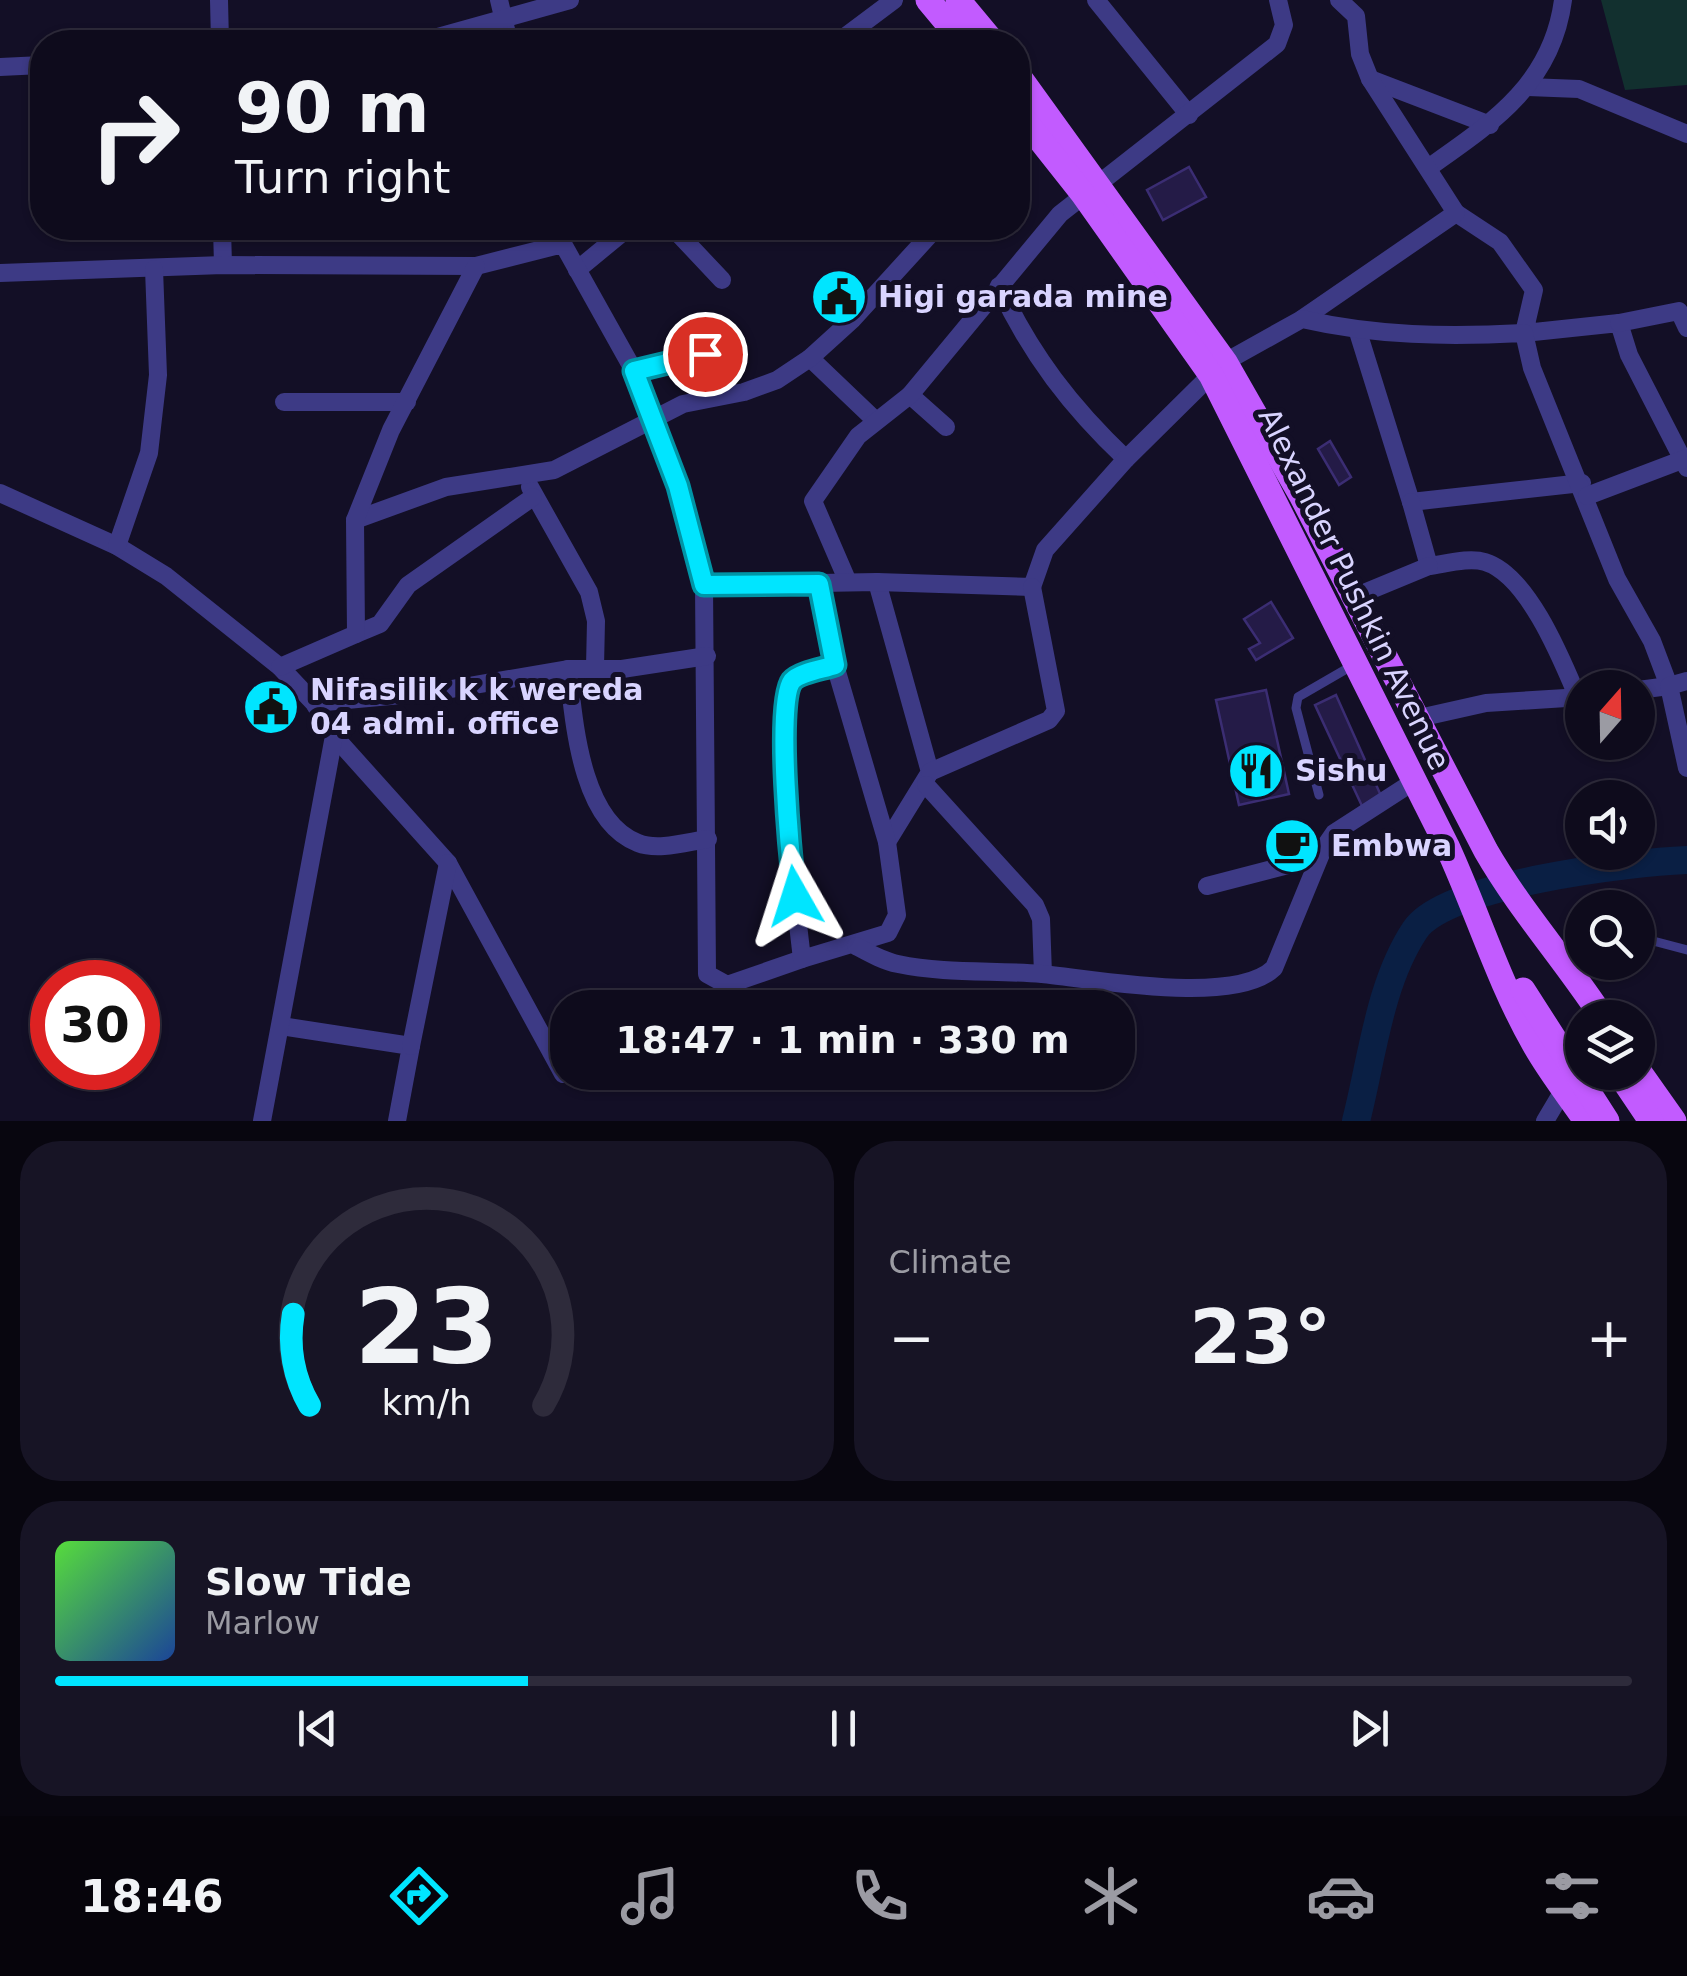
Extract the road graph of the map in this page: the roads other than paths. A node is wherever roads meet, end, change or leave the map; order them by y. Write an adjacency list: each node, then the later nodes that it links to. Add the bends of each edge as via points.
1 (219, 0): 12 (street)
2 (499, 0): 11 (street)
3 (570, 0): 11 (street)
4 (894, 0): 15 (street)
5 (928, 0): 16 (main road)
6 (958, 0): 17 (main road)
7 (1096, 0): 23 (street)
8 (1278, 0): 23 (street, via 1284,25 1278,44)
9 (1338, 0): 20 (street, via 1356,16)
10 (1563, 0): 21 (street)
11 (504, 22): 13 (street); 14 (street)
12 (220, 30)
13 (470, 30)
14 (506, 30)
15 (854, 30)
16 (966, 30)
17 (974, 30)
18 (30, 67): 19 (street)
19 (0, 68)
20 (1370, 79): 24 (street); 27 (street)
21 (1528, 87): 24 (street); 26 (street, via 1579,89)
22 (1030, 94): 28 (main road, Alexander Pushkin Avenue)
23 (1189, 114): 28 (street)
24 (1490, 124): 27 (street)
25 (1030, 133): 28 (main road, Alexander Pushkin Avenue)
26 (1687, 134)
27 (1428, 168): 29 (street)
28 (1091, 189): 42 (street, via 1060,214); 50 (main road, Alexander Pushkin Avenue)
29 (1456, 213): 44 (street); 47 (street, via 1500,242 1534,290)
30 (222, 240): 36 (street)
31 (550, 240): 37 (street)
32 (563, 240): 39 (street)
33 (613, 240): 39 (street)
34 (684, 240): 41 (street)
35 (924, 240): 49 (street)
36 (223, 265): 37 (street); 38 (street)
37 (476, 266): 54 (street)
38 (154, 269): 40 (street); 66 (street, via 158,375 149,452)
39 (577, 270): 51 (street)
40 (0, 273)
41 (722, 280)
42 (999, 286): 52 (street); 58 (street, via 1034,356)
43 (1684, 314): 45 (street)
44 (1302, 318): 46 (street); 50 (street)
45 (1618, 323): 47 (street); 59 (street)
46 (1358, 332): 47 (street); 64 (street)
47 (1524, 333): 61 (street, via 1532,368)
48 (737, 347): 51 (street)
49 (810, 358): 55 (street, via 761,386); 56 (street)
50 (1218, 368): 58 (street); 73 (main road, Alexander Pushkin Avenue); 76 (main road, Alexander Pushkin Avenue)
51 (634, 371): 55 (street)
52 (910, 395): 56 (street); 57 (street)
53 (284, 402): 54 (street)
54 (407, 402): 65 (street)
55 (652, 416): 60 (street, via 577,461); 71 (street)
56 (876, 421): 68 (street, via 849,447 813,501)
57 (946, 427)
58 (1126, 459): 72 (street, via 1045,550)
59 (1686, 462): 61 (street)
60 (525, 473): 63 (street); 65 (street, via 446,487)
61 (1584, 489): 64 (street); 82 (street, via 1624,595)
62 (0, 493): 66 (street)
63 (533, 497): 74 (street, via 408,585 380,624); 79 (street, via 589,592)
64 (1411, 502): 67 (street)
65 (354, 520): 74 (street)
66 (117, 546): 78 (street, via 166,576)
67 (1429, 566): 73 (street); 81 (street, via 1476,560 1498,569 1531,603)
68 (848, 582): 69 (street); 70 (street)
69 (877, 582): 72 (street); 88 (street)
70 (819, 584): 71 (street); 77 (street)
71 (704, 585): 75 (street)
72 (1032, 587): 88 (street, via 1056,711)
73 (1354, 597): 85 (main road, Alexander Pushkin Avenue)
74 (356, 634): 78 (street)
75 (707, 656): 79 (street); 91 (street)
76 (1357, 663): 89 (main road, Alexander Pushkin Avenue); 90 (lane, via 1298,697)
77 (835, 665): 92 (street); 102 (street, via 797,677 789,690 787,815)
78 (280, 667): 84 (street)
79 (595, 667): 80 (street)
80 (568, 668): 84 (street, via 434,692); 91 (street, via 585,776 620,831 657,846)
81 (1566, 670)
82 (1678, 684): 87 (street)
83 (1565, 699): 85 (street, via 1486,703)
84 (314, 703): 86 (street)
85 (1419, 718): 96 (main road, Alexander Pushkin Avenue)
86 (334, 736): 94 (street); 105 (street)
87 (1687, 768)
88 (928, 779): 92 (street); 103 (street, via 1035,905)
89 (1414, 782): 93 (street, via 1334,833); 97 (main road, Alexander Pushkin Avenue)
90 (1320, 795)
91 (708, 839): 102 (street, via 707,974 728,985)
92 (887, 842): 100 (street, via 897,915 888,933)
93 (1319, 856): 95 (street); 103 (street, via 1274,968 1263,977 1181,988)
94 (448, 863): 106 (street); 107 (street)
95 (1208, 886)
96 (1515, 902): 99 (main road, Alexander Pushkin Avenue); 104 (main road)
97 (1482, 922): 108 (main road, Alexander Pushkin Avenue, via 1517,1010); 115 (main road)
98 (1655, 942): 101 (lane)
99 (1565, 945)
100 (856, 946): 102 (street); 103 (street, via 920,968)
101 (1687, 950)
102 (802, 959)
103 (1044, 974)
104 (1572, 1000)
105 (281, 1026): 106 (street); 111 (street)
106 (410, 1046): 112 (street)
107 (550, 1050)
108 (1564, 1088): 113 (street); 114 (main road, Alexander Pushkin Avenue)
109 (1630, 1090): 116 (main road)
110 (1652, 1090): 117 (main road)
111 (262, 1121)
112 (397, 1121)
113 (1545, 1121)
114 (1586, 1121)
115 (1607, 1121)
116 (1652, 1121)
117 (1674, 1121)

